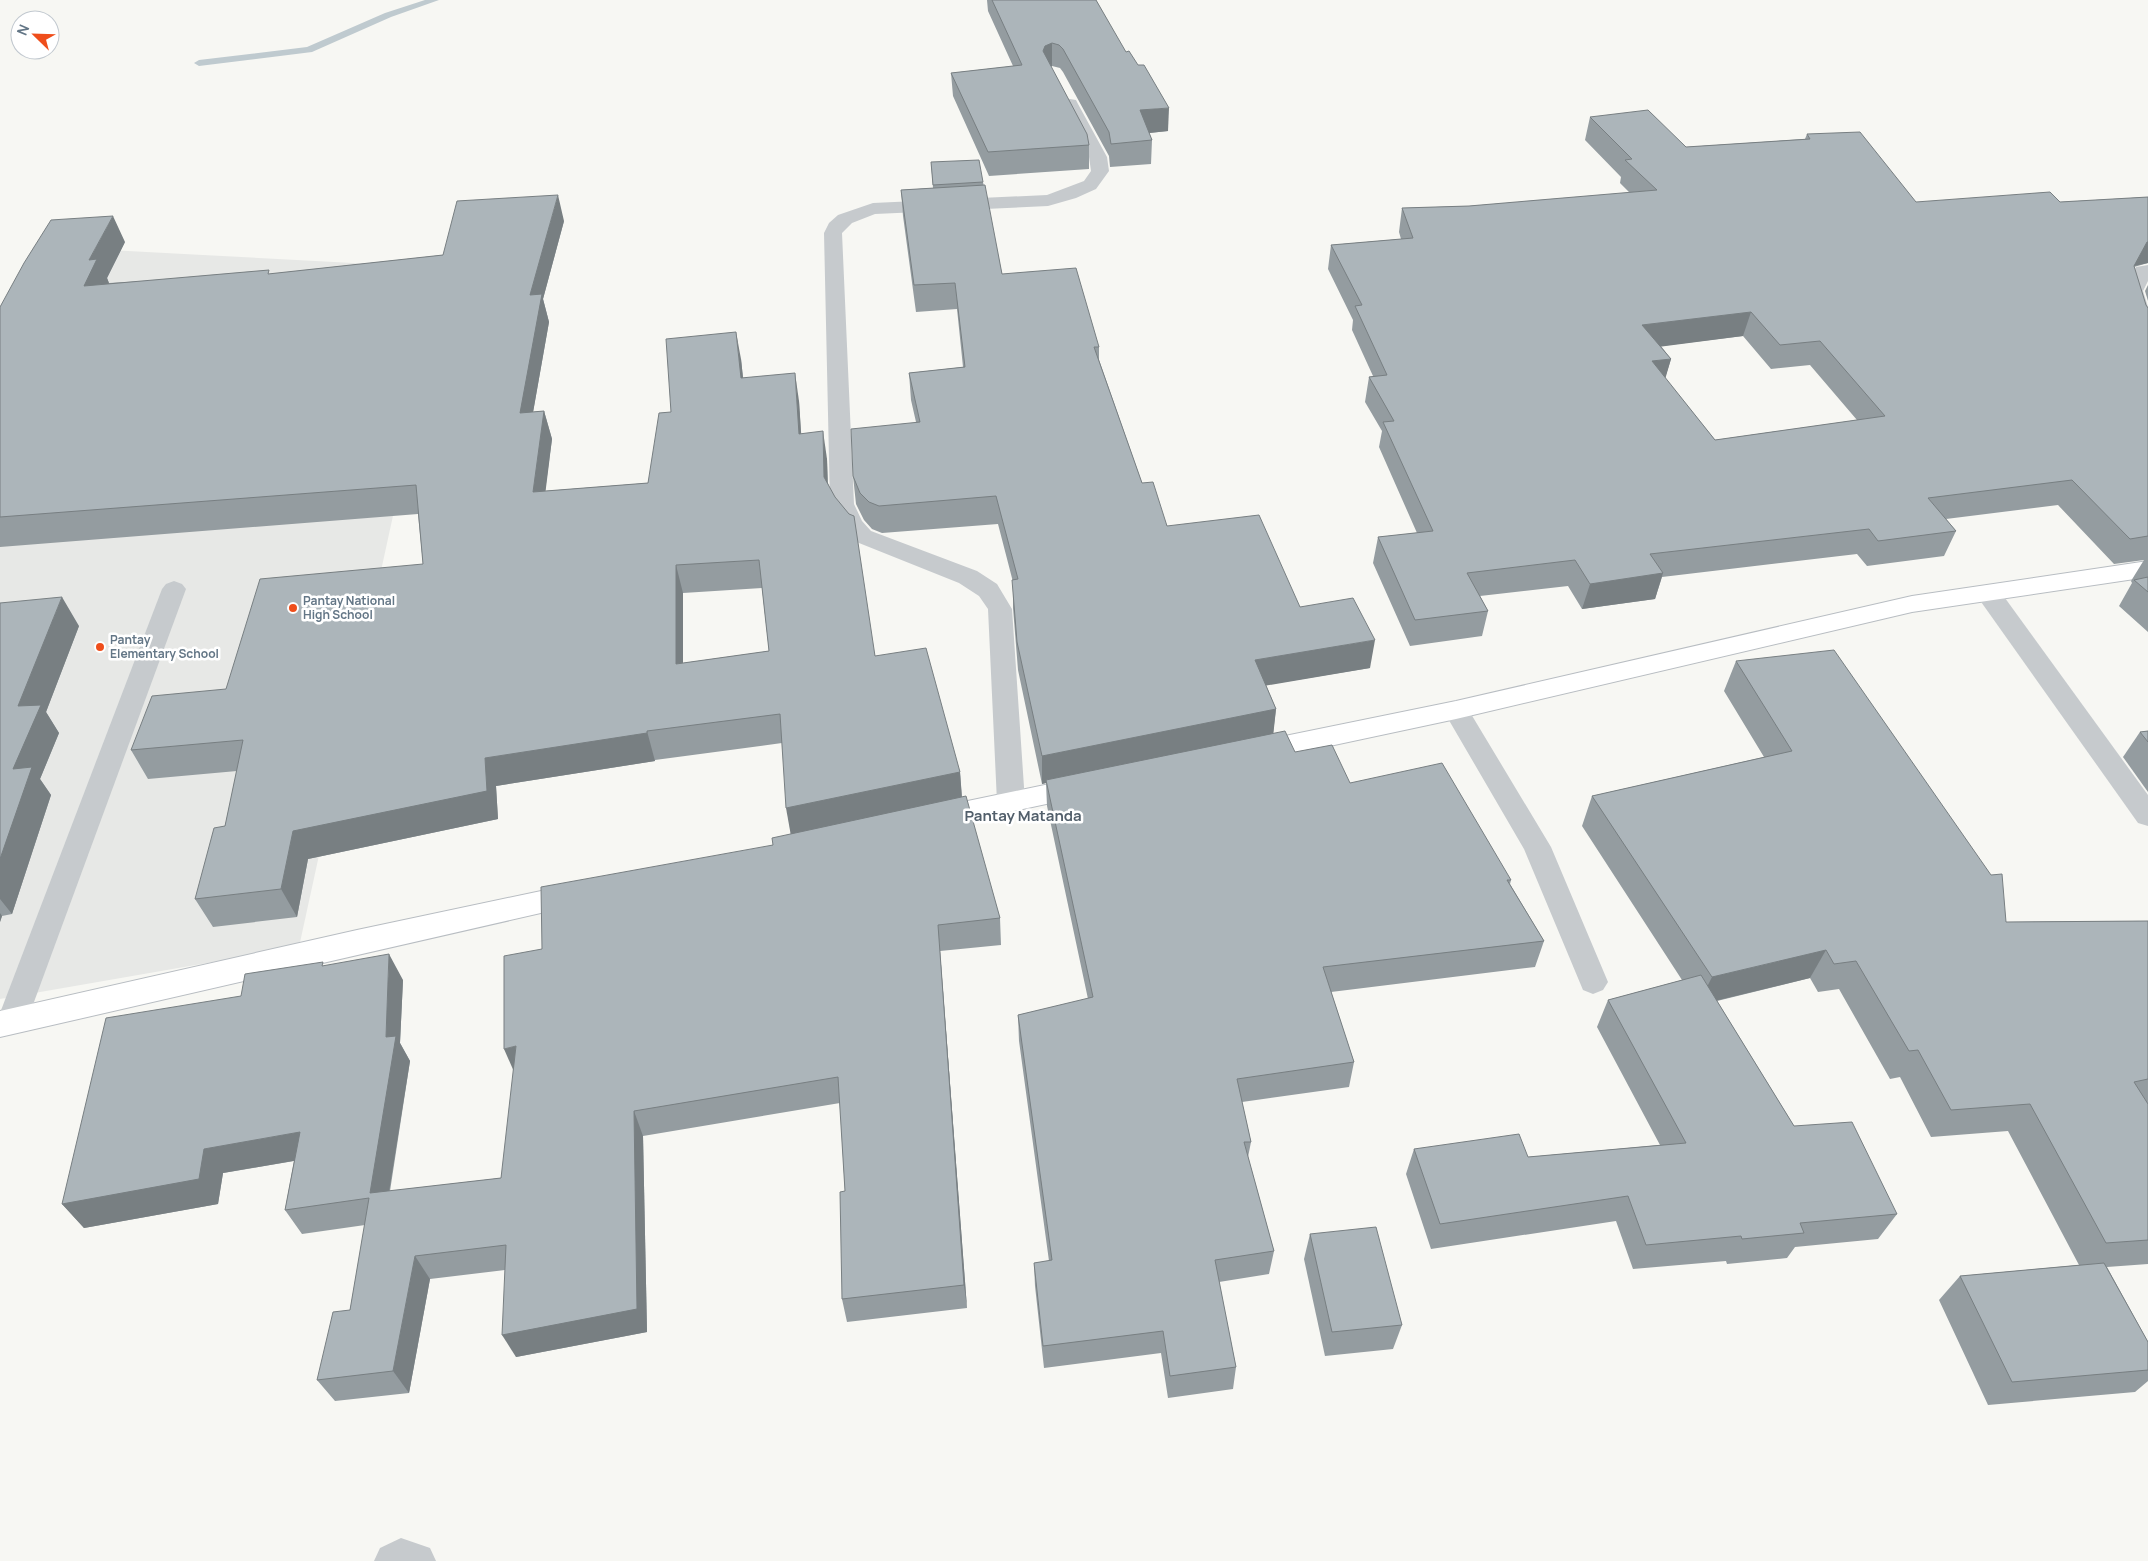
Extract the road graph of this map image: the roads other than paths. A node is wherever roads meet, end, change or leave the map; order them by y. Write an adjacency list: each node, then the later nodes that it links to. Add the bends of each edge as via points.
1 (1062, 90): 10 (street, via 1098,157 1100,171 1090,185 1048,200 873,209 845,219 833,233 842,504 858,534 968,578 988,590 1000,609)
2 (2148, 270): 3 (street, via 2143,271 2133,291)
3 (2148, 333)
4 (2148, 569): 6 (street)
5 (174, 589): 15 (lane)
6 (1988, 593): 7 (street, via 1912,604); 11 (street)
7 (1456, 710): 8 (street); 14 (lane, via 1537,847)
8 (1234, 756)
9 (1108, 782): 10 (street)
10 (1011, 802): 12 (street)
11 (2148, 816)
12 (913, 823)
13 (601, 890): 15 (street)
14 (1593, 982)
15 (6, 1022)
16 (393, 1561): 17 (lane, via 401,1557)
17 (417, 1561)

